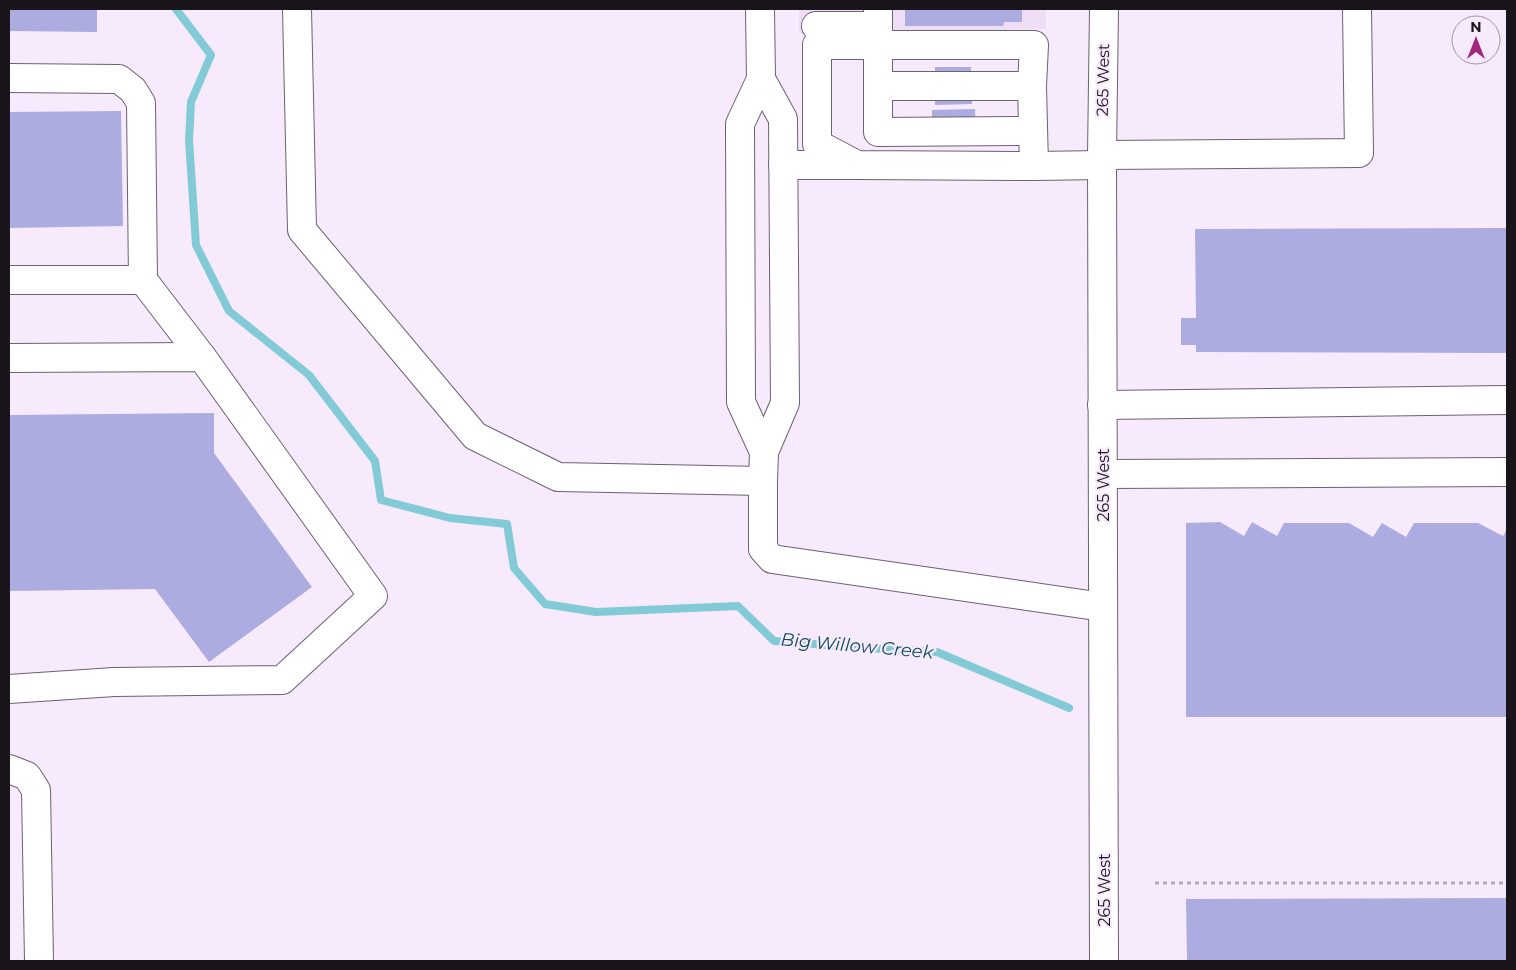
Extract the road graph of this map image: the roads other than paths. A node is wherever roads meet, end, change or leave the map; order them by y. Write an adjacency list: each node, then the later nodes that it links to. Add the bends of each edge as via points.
1 (297, 9): 25 (street, via 302,230 475,436 558,477)
2 (760, 9): 8 (street)
3 (1104, 9): 12 (street, 265 West)
4 (1357, 9): 12 (street, via 1359,154)
5 (816, 27): 6 (street); 14 (street, via 817,144)
6 (878, 27): 9 (street); 10 (street, via 1034,44)
7 (9, 78): 17 (street, via 119,79 133,90 141,103)
8 (761, 79): 13 (street, via 783,119); 22 (street, via 740,124 740,402)
9 (878, 86): 10 (street); 11 (street, via 878,132)
10 (1032, 86): 11 (street)
11 (1033, 131): 15 (street)
12 (1102, 160): 15 (street); 21 (street, 265 West)
13 (783, 165): 14 (street); 22 (street, via 785,403)
14 (857, 165): 15 (street)
15 (1034, 166)
16 (9, 280): 17 (street)
17 (143, 280): 18 (street)
18 (202, 357): 19 (street); 27 (street, via 373,596 282,680 114,682)
19 (9, 358)
20 (1507, 400): 21 (street)
21 (1102, 405): 24 (street, 265 West)
22 (764, 452): 25 (street)
23 (1507, 472): 24 (street)
24 (1103, 474): 26 (street, 265 West)
25 (763, 481): 26 (street, via 763,549 772,559)
26 (1103, 607): 30 (street, 265 West)
27 (9, 689)
28 (9, 769): 29 (street, via 27,776 36,790)
29 (39, 961)
30 (1104, 961)

